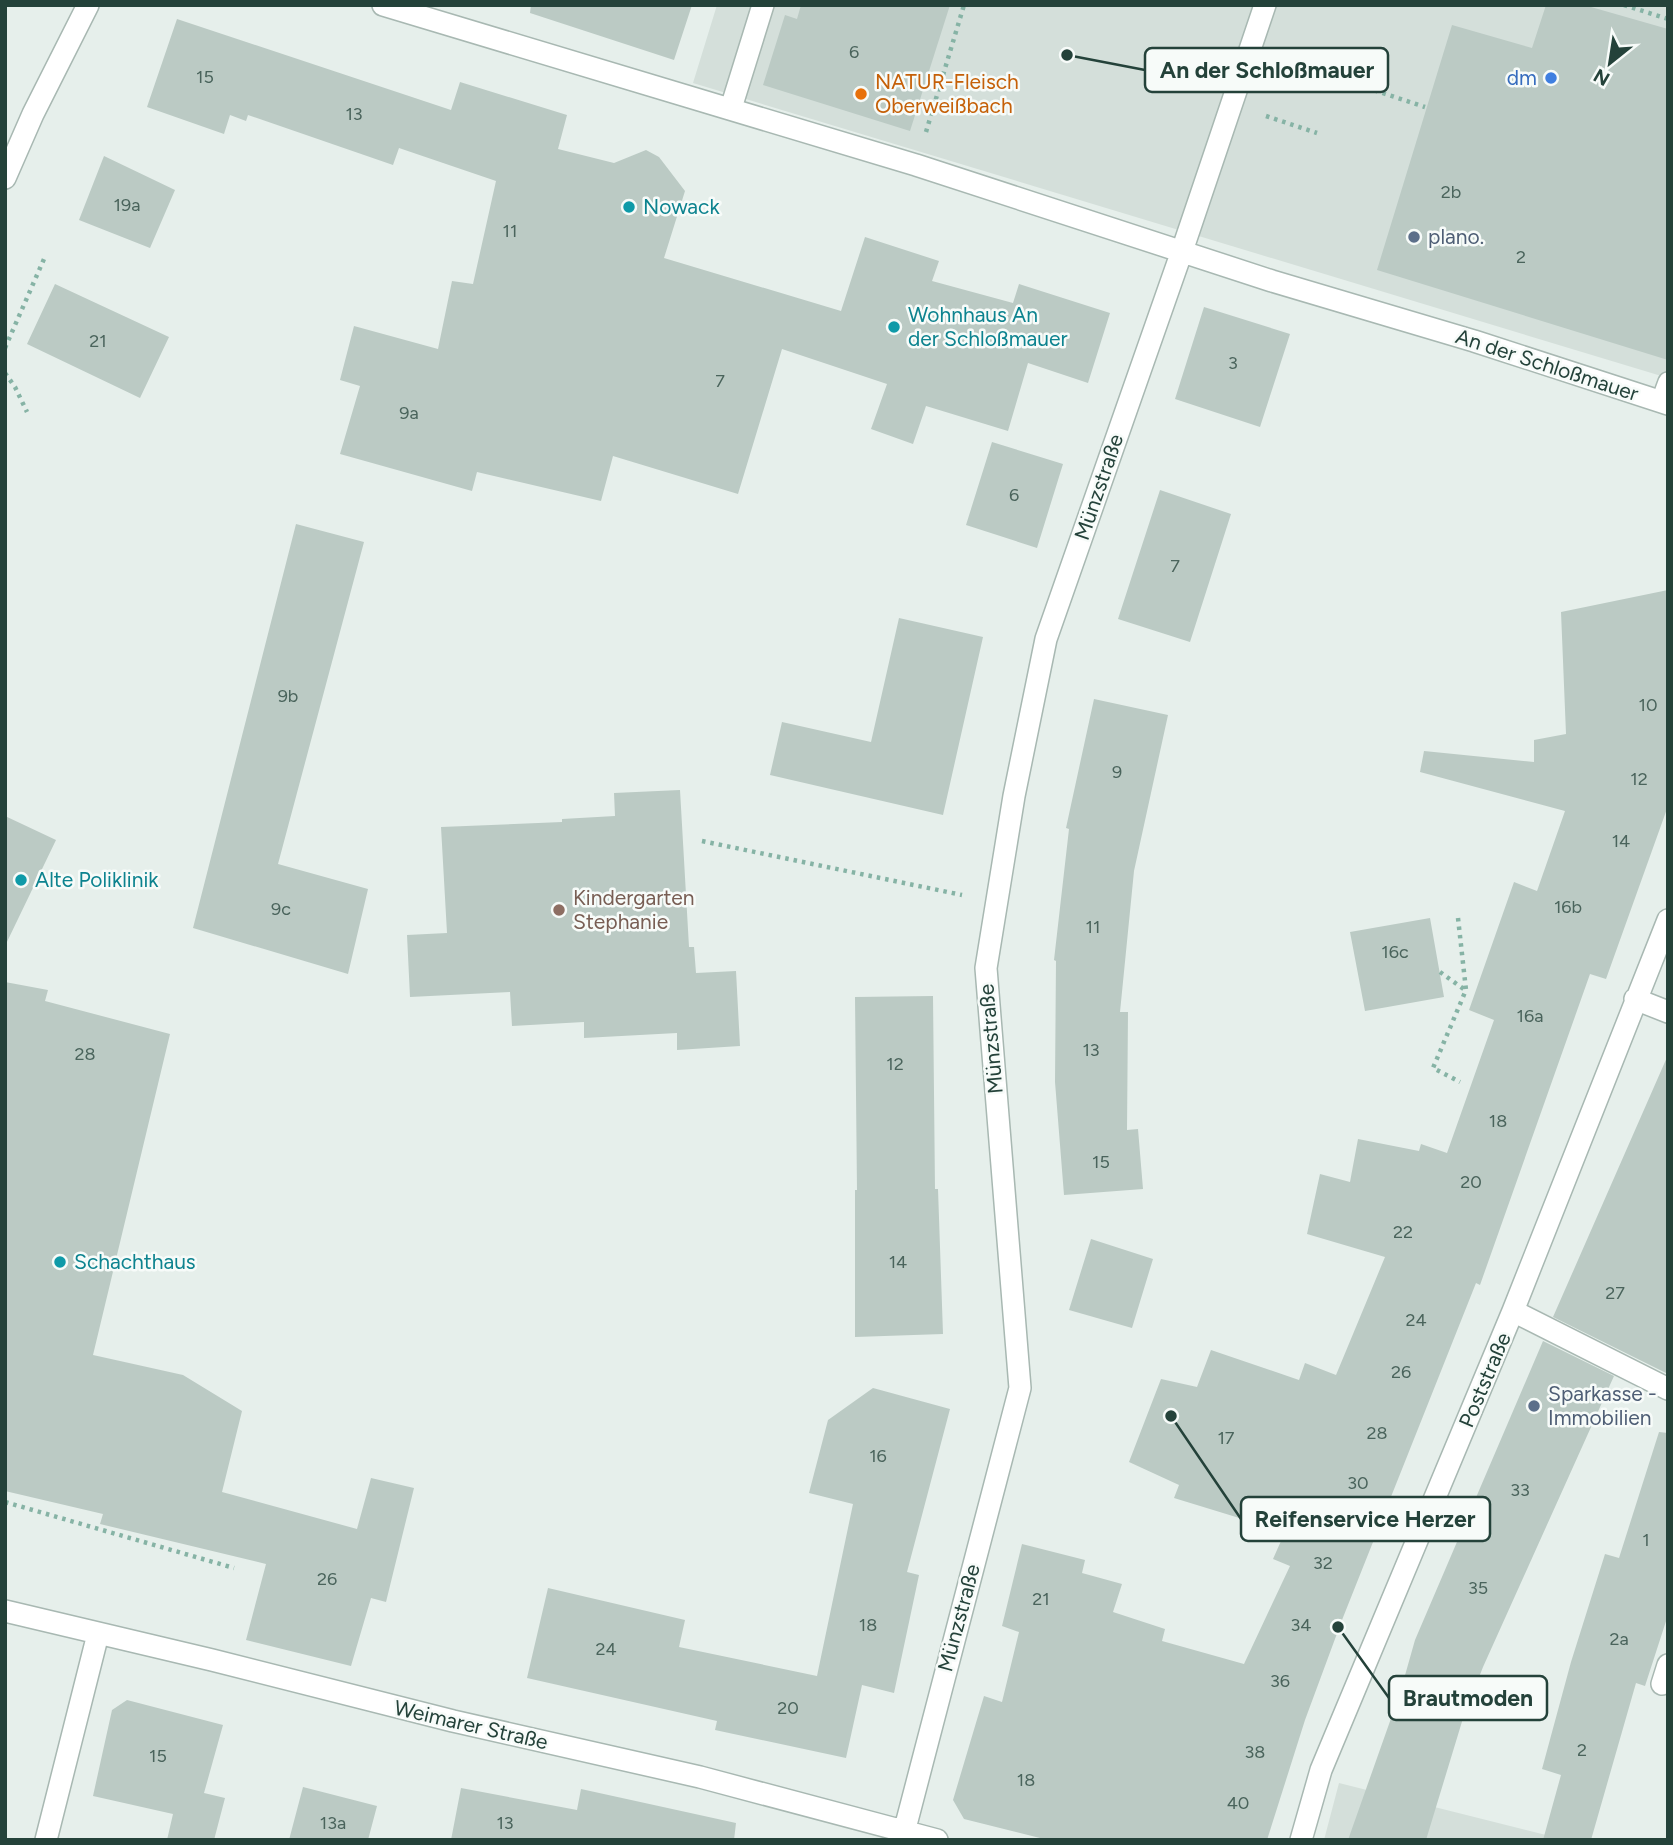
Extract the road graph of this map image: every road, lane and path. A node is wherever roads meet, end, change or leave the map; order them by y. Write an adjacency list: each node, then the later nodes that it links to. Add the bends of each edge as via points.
1 (88, 5): 14 (street)
2 (383, 5): 11 (street, An der Schloßmauer)
3 (763, 5): 11 (street)
4 (964, 5): 13 (path)
5 (1265, 5): 9 (street, Münzstraße)
6 (1624, 5): 7 (path)
7 (1668, 19)
8 (1334, 77): 10 (path)
9 (1233, 104): 12 (path); 15 (street, Münzstraße)
10 (1425, 107)
11 (731, 108): 15 (street, An der Schloßmauer)
12 (1317, 134)
13 (924, 137)
14 (5, 178)
15 (1182, 251): 19 (street, An der Schloßmauer); 22 (street, Münzstraße, via 1046,639)
16 (44, 259): 17 (path)
17 (5, 348)
18 (5, 373): 20 (path)
19 (1665, 396)
20 (27, 412)
21 (702, 841): 22 (path)
22 (996, 902): 36 (street, Münzstraße, via 986,968 1020,1388)
23 (1458, 918): 26 (path)
24 (1668, 920): 27 (street, Poststraße)
25 (1440, 972): 26 (path)
26 (1466, 990): 29 (path, via 1433,1068)
27 (1635, 999): 28 (street); 30 (street, Poststraße)
28 (1668, 1012)
29 (1461, 1082)
30 (1513, 1311): 31 (street); 39 (street, Poststraße, via 1321,1770)
31 (1668, 1389)
32 (5, 1502): 33 (path)
33 (234, 1568)
34 (5, 1611): 35 (street, Weimarer Straße)
35 (98, 1634): 36 (street, Weimarer Straße, via 700,1777); 37 (street)
36 (903, 1835): 38 (street, Weimarer Straße)
37 (46, 1840)
38 (937, 1840)
39 (1301, 1840)

